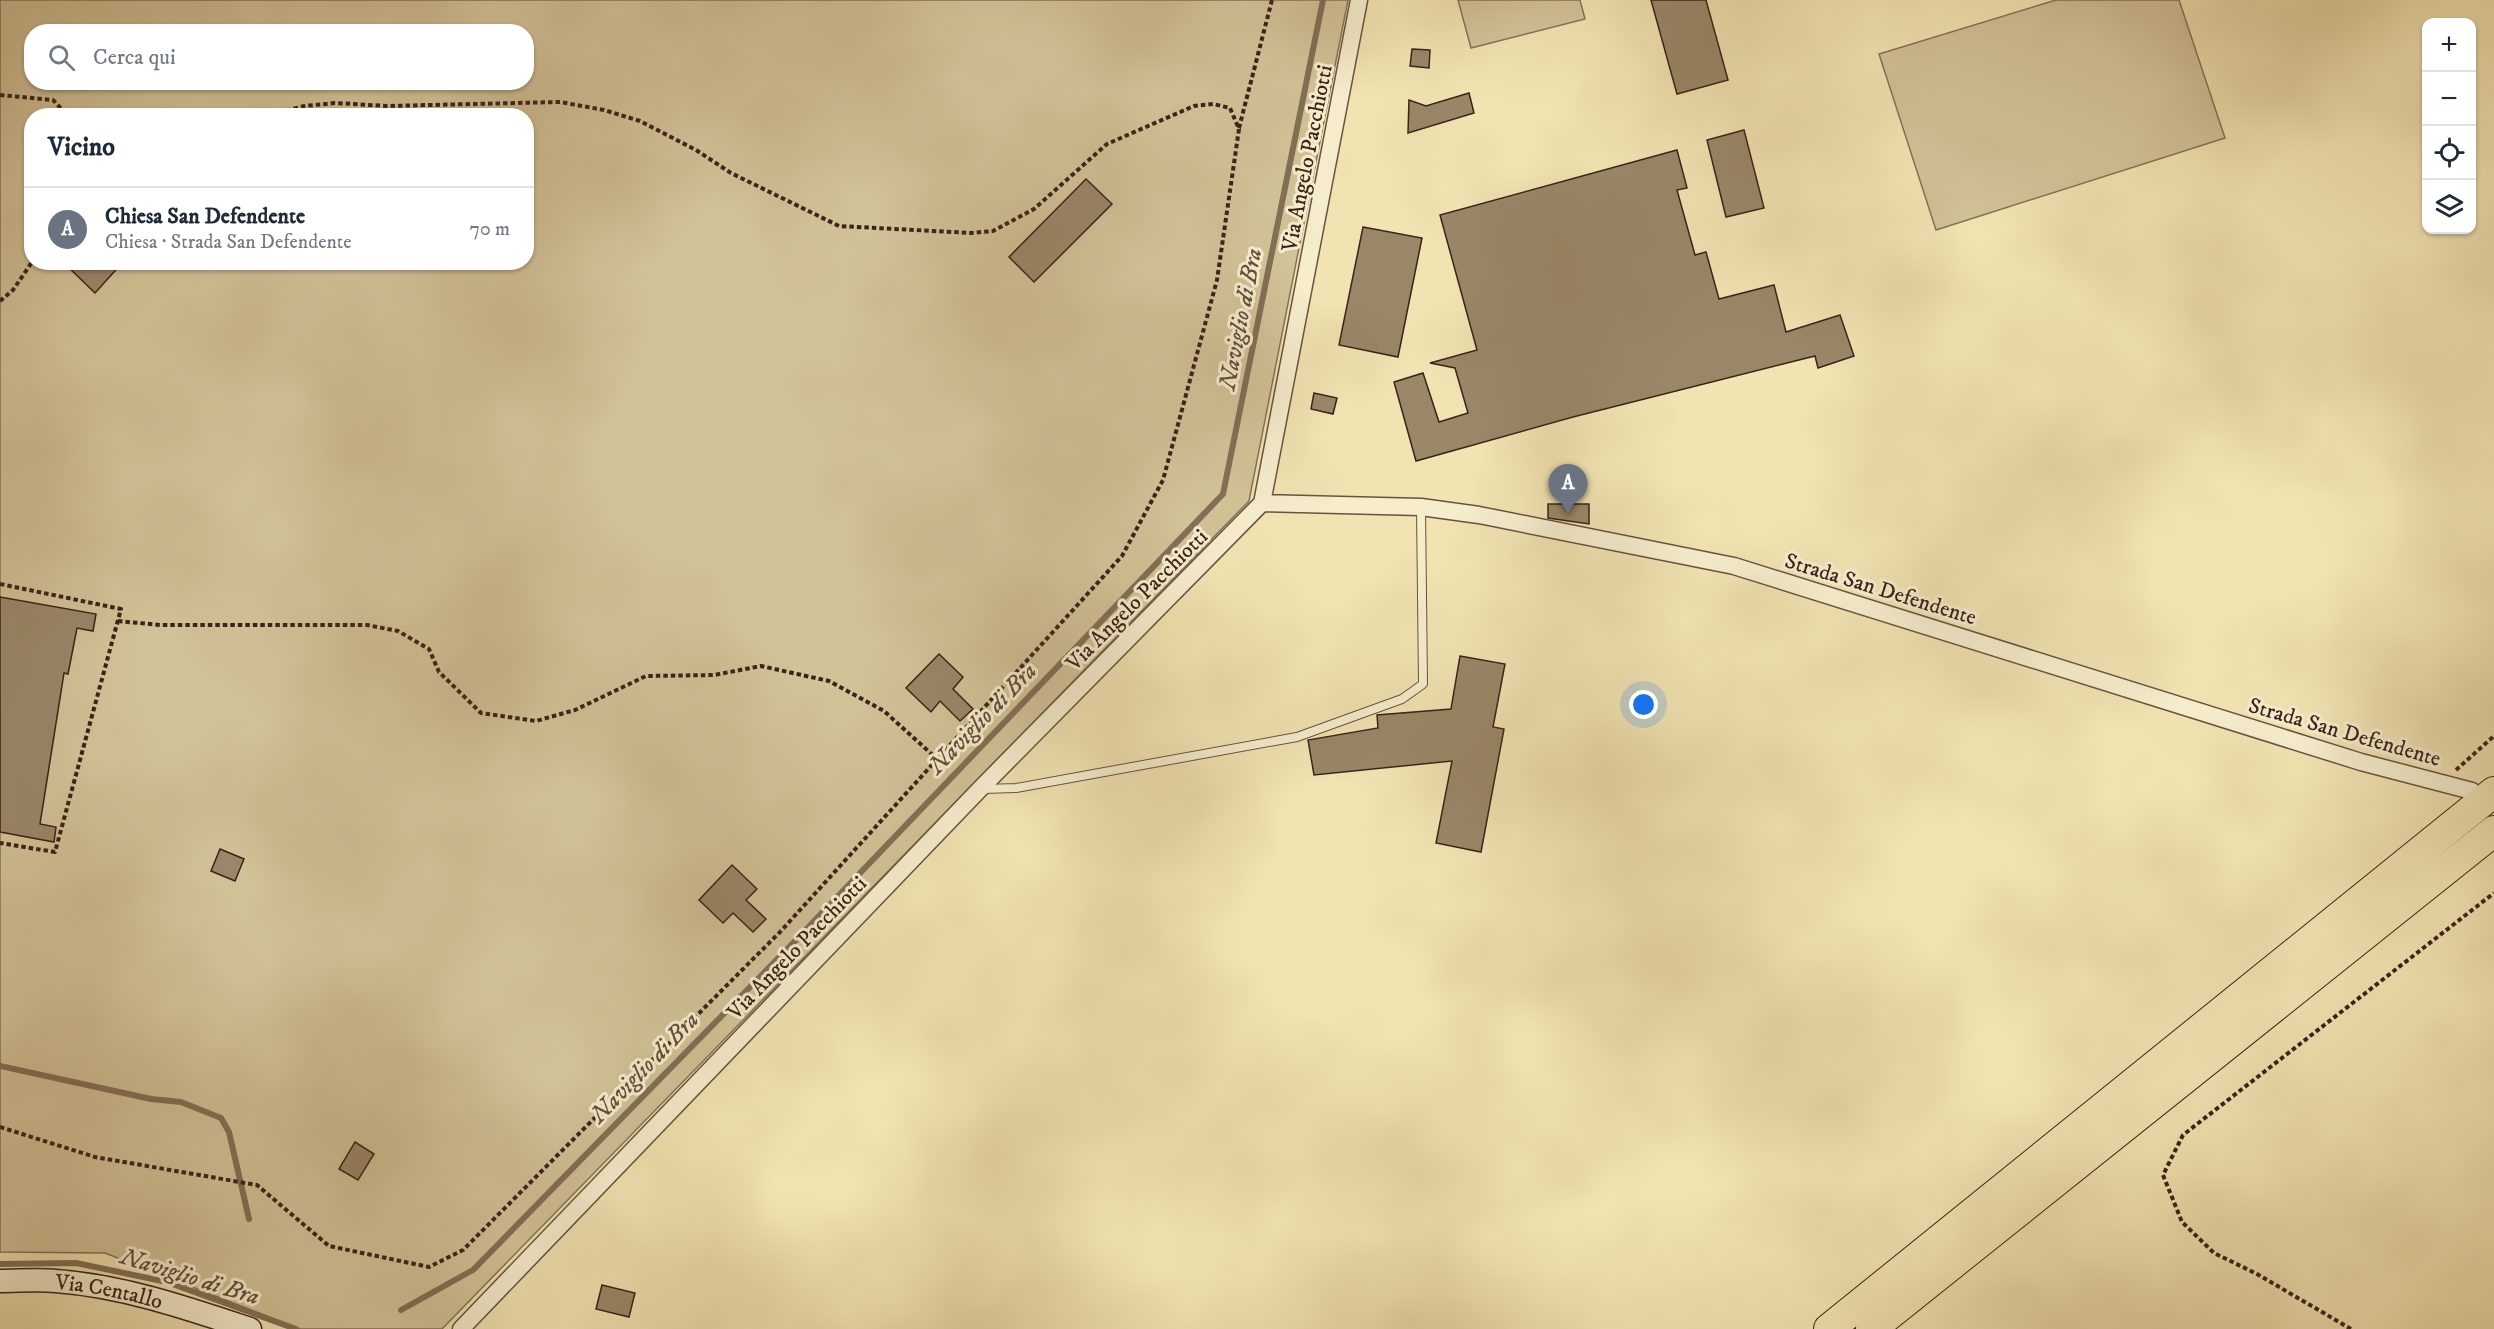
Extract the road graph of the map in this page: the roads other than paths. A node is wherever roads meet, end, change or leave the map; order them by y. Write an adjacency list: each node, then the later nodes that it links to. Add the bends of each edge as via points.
1 (1359, 0): 2 (street, Via Angelo Pacchiotti)
2 (1262, 503): 3 (street, Strada San Defendente); 4 (street, Via Angelo Pacchiotti)
3 (1421, 507): 4 (lane, via 1423,684 1402,699 1297,737 1016,788); 5 (street, Strada San Defendente, via 1734,566 2361,762)
4 (980, 789): 9 (street, Via Angelo Pacchiotti)
5 (2483, 791): 10 (highway)
6 (2494, 831): 11 (highway)
7 (0, 1281): 8 (main road, Via Centallo, via 56,1281 106,1288 169,1302)
8 (250, 1329)
9 (462, 1329)
10 (1829, 1329)
11 (1871, 1329)

